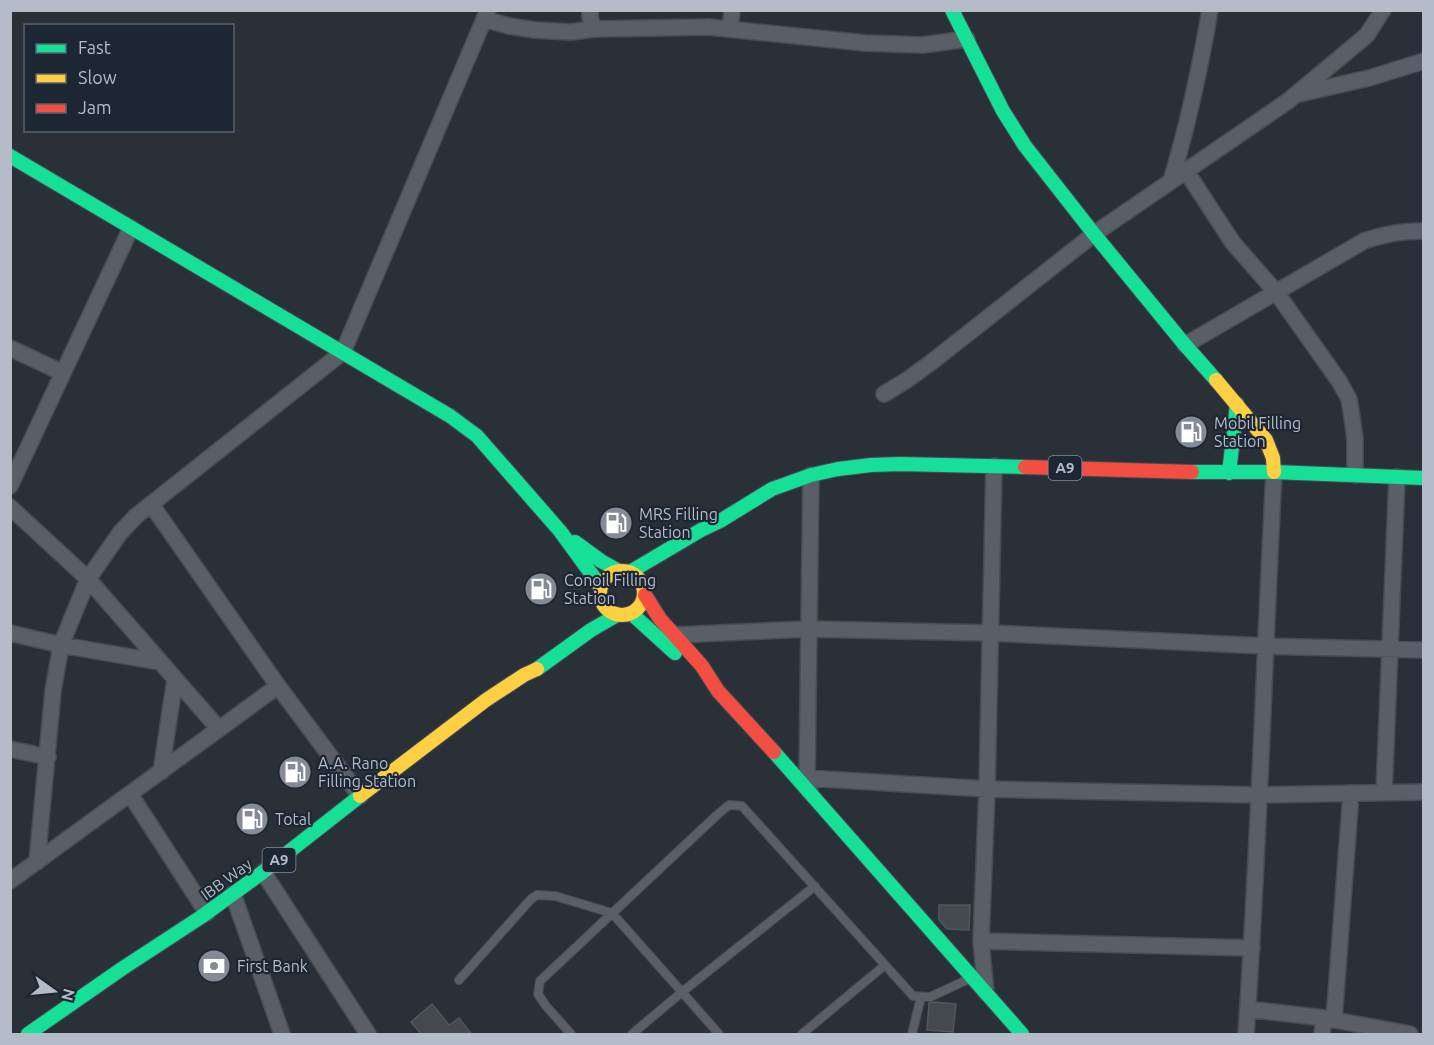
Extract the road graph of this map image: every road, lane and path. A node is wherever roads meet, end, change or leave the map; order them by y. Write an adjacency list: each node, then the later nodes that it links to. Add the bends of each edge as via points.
1 (591, 10): 7 (street)
2 (732, 10): 8 (street)
3 (952, 10): 9 (main road)
4 (1210, 10): 14 (street, via 1202,59)
5 (1383, 10): 11 (street, via 1367,35)
6 (486, 15): 7 (street, via 509,26 534,30); 21 (street)
7 (594, 29): 8 (street)
8 (730, 29): 9 (street, via 864,43 923,45)
9 (967, 39): 17 (main road, via 1025,146)
10 (1424, 61): 11 (street)
11 (1296, 94): 13 (street)
12 (10, 156): 15 (main road)
13 (1186, 171): 14 (street); 18 (street, via 1233,243)
14 (1171, 181): 17 (street)
15 (131, 228): 21 (main road); 22 (street)
16 (1424, 231): 18 (street, via 1404,231 1364,241)
17 (1094, 234): 19 (main road); 23 (street, via 933,361)
18 (1276, 292): 19 (street); 29 (street, via 1349,399)
19 (1185, 345): 24 (main road)
20 (10, 348): 22 (street)
21 (343, 352): 33 (street); 36 (main road, via 477,436)
22 (63, 373): 32 (street)
23 (884, 394)
24 (1237, 404): 26 (main road, via 1266,440); 27 (main road)
25 (994, 466): 27 (main road, A9); 28 (main road, A9, via 871,465); 46 (street)
26 (1274, 472): 27 (main road, A9); 29 (main road, A9); 50 (street)
27 (1229, 473)
28 (811, 475): 35 (main road, A9, via 772,489); 44 (street)
29 (1355, 475): 30 (main road, A9)
30 (1397, 477): 31 (main road, A9); 51 (street)
31 (1424, 478)
32 (12, 479)
33 (151, 504): 39 (street, via 120,533); 56 (street)
34 (10, 507): 39 (street)
35 (720, 521): 37 (main road, A9); 38 (main road, A9)
36 (560, 531): 38 (main road, via 601,561); 41 (main road)
37 (687, 554)
38 (625, 572): 40 (main road); 41 (main road, A9, via 604,579)
39 (88, 579): 49 (street); 53 (street)
40 (647, 587): 42 (main road, via 643,603); 48 (main road, via 660,619)
41 (598, 598): 43 (main road)
42 (632, 614): 43 (main road, A9); 57 (main road)
43 (616, 615): 54 (main road, A9)
44 (809, 629): 46 (street); 48 (street); 62 (street)
45 (10, 633): 49 (street)
46 (990, 633): 50 (street); 63 (street)
47 (563, 634): 54 (main road, A9)
48 (674, 634): 57 (main road)
49 (61, 645): 53 (street); 60 (street)
50 (1265, 646): 51 (street); 68 (street)
51 (1390, 649): 52 (street); 65 (street)
52 (1424, 650)
53 (160, 662): 55 (street)
54 (524, 675): 69 (main road, IBB Way / A9)
55 (176, 679): 58 (street); 61 (street)
56 (278, 686): 58 (street); 69 (street)
57 (718, 691): 62 (main road)
58 (219, 729): 61 (street)
59 (10, 748): 60 (street)
60 (48, 757): 70 (street)
61 (161, 772): 66 (street)
62 (808, 785): 63 (street); 80 (main road)
63 (987, 789): 68 (street); 77 (street)
64 (1424, 792): 65 (street)
65 (1384, 793): 67 (street)
66 (130, 794): 70 (street); 75 (street)
67 (1351, 794): 68 (street); 86 (street)
68 (1260, 795): 78 (street)
69 (360, 796): 71 (main road, IBB Way / A9)
70 (37, 862): 72 (street)
71 (263, 872): 74 (main road, IBB Way / A9); 89 (street)
72 (10, 881)
73 (815, 886): 76 (lane, via 742,806 729,805); 79 (lane); 82 (lane)
74 (233, 894): 75 (main road, IBB Way / A9); 88 (street)
75 (207, 913): 87 (main road, IBB Way / A9)
76 (612, 913): 81 (lane, via 555,896 537,895); 82 (lane); 90 (lane, via 540,981 538,994)
77 (981, 941): 78 (street); 83 (street)
78 (1252, 948): 85 (street)
79 (885, 965): 84 (lane, via 913,996); 93 (lane)
80 (971, 978): 83 (main road); 84 (lane, via 930,997)
81 (459, 980)
82 (682, 992): 91 (lane); 92 (lane)
83 (986, 993): 95 (main road)
84 (921, 997): 94 (lane)
85 (1248, 1009): 86 (street); 96 (street)
86 (1329, 1019): 97 (street); 98 (street)
87 (28, 1035)
88 (282, 1035)
89 (368, 1035)
90 (571, 1035)
91 (632, 1035)
92 (719, 1035)
93 (802, 1035)
94 (912, 1035)
95 (1022, 1035)
96 (1246, 1035)
97 (1322, 1035)
98 (1410, 1035)

